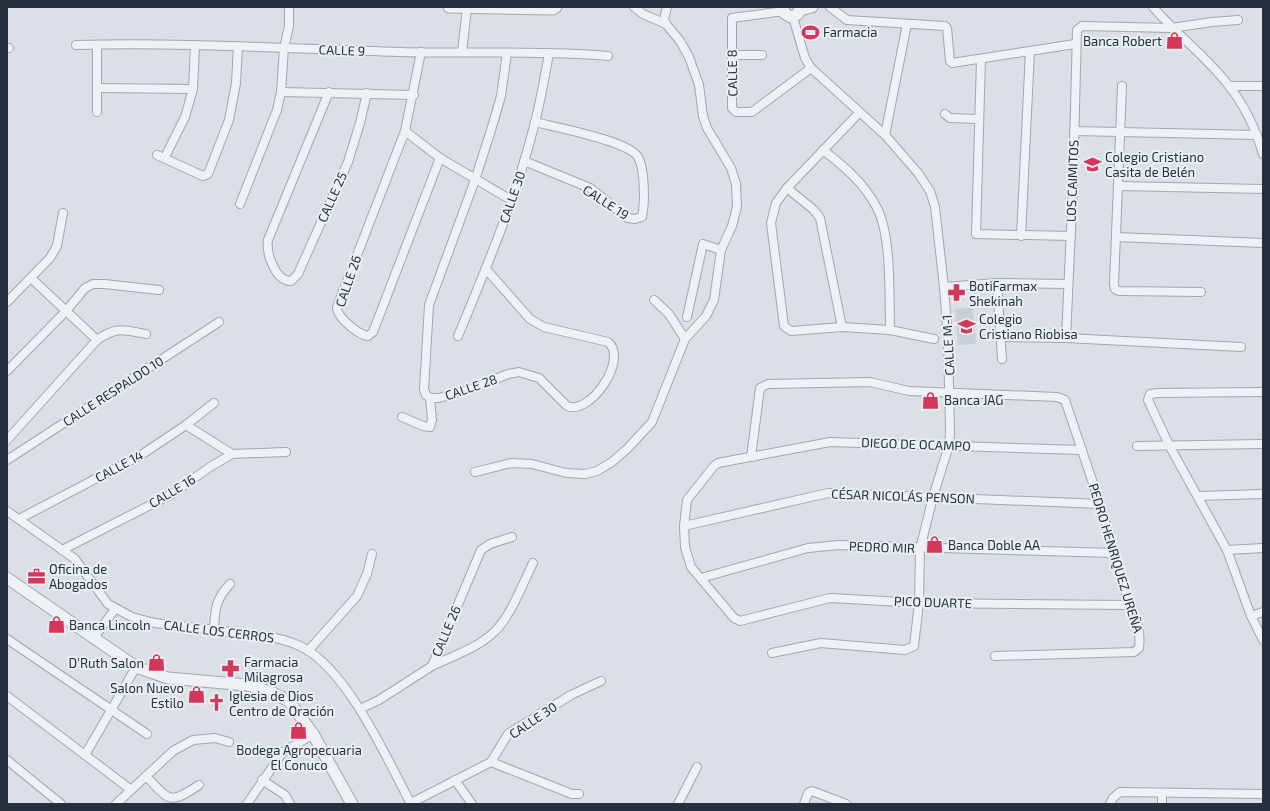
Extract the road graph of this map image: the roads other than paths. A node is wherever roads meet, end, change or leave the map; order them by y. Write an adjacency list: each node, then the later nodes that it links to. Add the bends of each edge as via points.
1 (289, 7): 21 (street)
2 (449, 7): 9 (street)
3 (556, 7): 9 (street)
4 (634, 7): 13 (street)
5 (667, 7): 13 (street, via 664,19)
6 (812, 7): 11 (street)
7 (830, 7): 14 (street, via 847,20)
8 (1153, 7): 15 (street)
9 (467, 8): 24 (street)
10 (784, 9): 11 (street, via 787,16); 27 (street, CALLE 8, via 732,18)
11 (798, 11): 31 (street, CALLE M-1, via 805,58)
12 (1238, 20): 15 (street)
13 (666, 24): 66 (street, via 689,57 699,86 707,128 731,168 736,184 737,208)
14 (907, 24): 30 (street, via 946,27 951,62); 49 (street)
15 (1171, 28): 17 (street, LOS CAIMITOS, via 1082,26 1077,30); 33 (street)
16 (97, 44): 18 (street, CALLE 9); 19 (street, CALLE 9); 35 (street)
17 (1075, 44): 22 (street); 47 (street, LOS CAIMITOS)
18 (76, 45)
19 (195, 46): 20 (street, CALLE 9); 36 (street)
20 (238, 46): 21 (street, CALLE 9); 36 (street, via 236,82 229,120 208,174 203,176 161,156 185,118)
21 (284, 48): 23 (street, CALLE 9); 37 (street)
22 (1030, 51): 30 (street); 62 (street)
23 (421, 52): 24 (street, CALLE 9); 40 (street, CALLE 26)
24 (462, 52): 25 (street, CALLE 9)
25 (507, 53): 26 (street, CALLE 9); 55 (street, CALLE 28, via 501,96)
26 (549, 53): 29 (street, CALLE 9); 45 (street, CALLE 30)
27 (732, 55): 28 (street); 31 (street, CALLE 8, via 732,108 736,112 752,112)
28 (762, 55)
29 (608, 56)
30 (981, 59): 44 (street)
31 (812, 68): 42 (street, CALLE M-1)
32 (1122, 86): 48 (street)
33 (1229, 86): 34 (street); 50 (street)
34 (1263, 86)
35 (97, 88): 36 (street); 41 (street)
36 (193, 89)
37 (281, 92): 38 (street); 60 (street, via 277,110)
38 (329, 92): 39 (street); 39 (street, CALLE 25, via 268,240 267,247 278,274 286,281 291,281 298,274 348,162)
39 (367, 93): 40 (street)
40 (414, 95): 46 (street, CALLE 26)
41 (97, 112)
42 (859, 113): 49 (street, CALLE M-1); 51 (street)
43 (945, 114): 44 (street, via 950,118)
44 (979, 119): 62 (street, via 975,232 978,235)
45 (535, 122): 54 (street, CALLE 30); 54 (street, CALLE 19, via 619,144 638,156 642,170 642,217 635,220 628,218 590,188)
46 (405, 131): 53 (street); 53 (street, CALLE 26, via 337,307 339,315 363,335 368,336 373,332)
47 (1074, 131): 48 (street); 63 (street, LOS CAIMITOS)
48 (1120, 133): 50 (street); 56 (street)
49 (885, 135): 71 (street, CALLE M-1, via 930,191 935,207)
50 (1257, 135): 52 (street)
51 (823, 150): 57 (street); 80 (street, via 848,170 878,209 887,254)
52 (1263, 154)
53 (440, 158): 55 (street)
54 (524, 161): 59 (street, CALLE 30)
55 (476, 180): 59 (street); 93 (street, CALLE 28, via 429,306 424,388)
56 (1119, 186): 58 (street); 64 (street)
57 (786, 188): 79 (street, via 814,210 820,218); 79 (street, via 776,203 771,223 784,326 791,331)
58 (1263, 189)
59 (511, 200): 67 (street, CALLE 30)
60 (240, 204)
61 (63, 212): 68 (street, via 57,246 50,258)
62 (1021, 236): 63 (street)
63 (1071, 236): 70 (street, LOS CAIMITOS)
64 (1116, 237): 65 (street); 73 (street, via 1115,289)
65 (1263, 243)
66 (722, 250): 77 (street, via 703,244); 85 (street, via 714,300 706,316)
67 (486, 268): 82 (street, CALLE 30); 93 (street, CALLE 28, via 530,319 544,327 608,342 613,346 614,361 609,376 602,387 583,405 572,408 539,378 520,372 508,374 471,390)
68 (30, 278): 75 (street); 76 (street)
69 (997, 283): 70 (street); 71 (street); 83 (street)
70 (1068, 284): 84 (street, LOS CAIMITOS)
71 (944, 287): 91 (street, CALLE M-1)
72 (159, 290): 76 (street, via 93,284 85,288)
73 (1201, 292)
74 (654, 300): 85 (street, via 669,314)
75 (7, 302)
76 (67, 310): 86 (street); 90 (street)
77 (687, 317)
78 (219, 322): 106 (street, CALLE RESPALDO 10)
79 (842, 327): 80 (street)
80 (890, 330): 87 (street)
81 (146, 334): 86 (street, via 117,329)
82 (458, 336)
83 (1000, 337): 84 (street); 89 (street)
84 (1066, 338): 88 (street)
85 (685, 339): 107 (street, via 652,422 612,462 586,474 566,473 532,464 511,463)
86 (97, 340): 97 (street)
87 (934, 340)
88 (1241, 347)
89 (1002, 358)
90 (7, 371)
91 (950, 392): 99 (street, CALLE M-1); 102 (street, PEDRO HENRIQUEZ UREÑA, via 1058,397 1065,400); 105 (street, via 909,391 870,382 768,384 760,388)
92 (1263, 392): 100 (street, via 1150,394 1148,400)
93 (430, 398): 95 (street, via 430,427)
94 (214, 403): 96 (street, CALLE 14)
95 (402, 417)
96 (186, 425): 104 (street); 113 (street, CALLE 14, via 141,455)
97 (7, 440)
98 (1263, 444): 100 (street)
99 (949, 445): 102 (street, DIEGO DE OCAMPO); 105 (street, DIEGO DE OCAMPO, via 830,442); 110 (street, CALLE M-1)
100 (1169, 445): 101 (street); 109 (street)
101 (1137, 446)
102 (1082, 450): 111 (street, PEDRO HENRIQUEZ UREÑA)
103 (286, 452): 104 (street, CALLE 16)
104 (232, 454): 118 (street, CALLE 16, via 172,494)
105 (751, 457): 114 (street, DIEGO DE OCAMPO, via 714,466 688,500)
106 (7, 460)
107 (475, 472)
108 (1263, 494): 109 (street)
109 (1198, 496): 119 (street)
110 (933, 497): 111 (street, CÉSAR NICOLÁS PENSON); 114 (street, CÉSAR NICOLÁS PENSON, via 828,492); 117 (street, CALLE M-1)
111 (1100, 504): 120 (street, PEDRO HENRIQUEZ UREÑA)
112 (7, 512): 113 (street, CALLE LOS CERROS)
113 (19, 519): 118 (street, CALLE LOS CERROS)
114 (684, 526): 124 (street, DIEGO DE OCAMPO, via 685,547 691,567)
115 (512, 537): 139 (street, CALLE 26, via 490,544 481,550)
116 (1263, 548): 119 (street)
117 (920, 549): 120 (street, PEDRO MIR); 124 (street, PEDRO MIR, via 839,545 808,548); 126 (street, CALLE M-1)
118 (62, 550): 128 (street, CALLE LOS CERROS, via 75,559 99,593)
119 (1227, 550): 130 (street)
120 (1115, 553): 127 (street, PEDRO HENRIQUEZ UREÑA)
121 (372, 554): 136 (street, via 367,574 357,596)
122 (533, 563): 139 (street, via 506,618 494,633)
123 (7, 578): 134 (street)
124 (701, 578): 131 (street, DIEGO DE OCAMPO, via 734,618)
125 (230, 584): 132 (street, via 219,595)
126 (919, 603): 127 (street, PICO DUARTE); 131 (street, PICO DUARTE, via 830,598); 137 (street, CALLE M-1, via 914,646 910,649 821,643)
127 (1129, 606): 138 (street, PEDRO HENRIQUEZ UREÑA, via 1133,611 1140,638 1139,648 1134,652)
128 (115, 609): 132 (street, CALLE LOS CERROS, via 132,618); 134 (street)
129 (1263, 612): 130 (street)
130 (1251, 616): 135 (street)
131 (740, 621)
132 (214, 631): 136 (street, CALLE LOS CERROS, via 271,637)
133 (7, 639): 144 (street)
134 (93, 639): 140 (street)
135 (1263, 640)
136 (308, 651): 143 (street, CALLE LOS CERROS, via 334,673)
137 (772, 653)
138 (995, 656)
139 (432, 666): 143 (street, CALLE 26, via 379,700)
140 (136, 667): 144 (street); 146 (street, via 168,678 247,685 271,692 289,701)
141 (601, 681): 150 (street, CALLE 30, via 571,695 508,734)
142 (7, 696): 148 (street)
143 (360, 708): 166 (street, CALLE LOS CERROS)
144 (111, 710): 145 (street); 148 (street)
145 (147, 734)
146 (313, 734): 153 (street, via 282,753); 165 (street)
147 (229, 742): 152 (street, via 215,738 192,740 173,751)
148 (85, 756): 156 (street)
149 (7, 760): 161 (street)
150 (491, 762): 154 (street); 157 (street, via 572,794)
151 (697, 767): 168 (street)
152 (146, 776): 155 (street, via 167,797 176,798); 156 (street)
153 (262, 780): 163 (street); 164 (street, via 284,795)
154 (455, 780): 166 (street); 167 (street)
155 (199, 785)
156 (130, 789): 162 (street)
157 (579, 794)
158 (1162, 794): 159 (street); 160 (street, via 1120,792); 171 (street)
159 (1263, 794)
160 (1111, 801)
161 (61, 804)
162 (116, 804)
163 (247, 804)
164 (290, 804)
165 (352, 804)
166 (411, 804)
167 (472, 804)
168 (678, 804)
169 (804, 804): 170 (street, via 808,793 812,791)
170 (846, 804)
171 (1162, 804)

